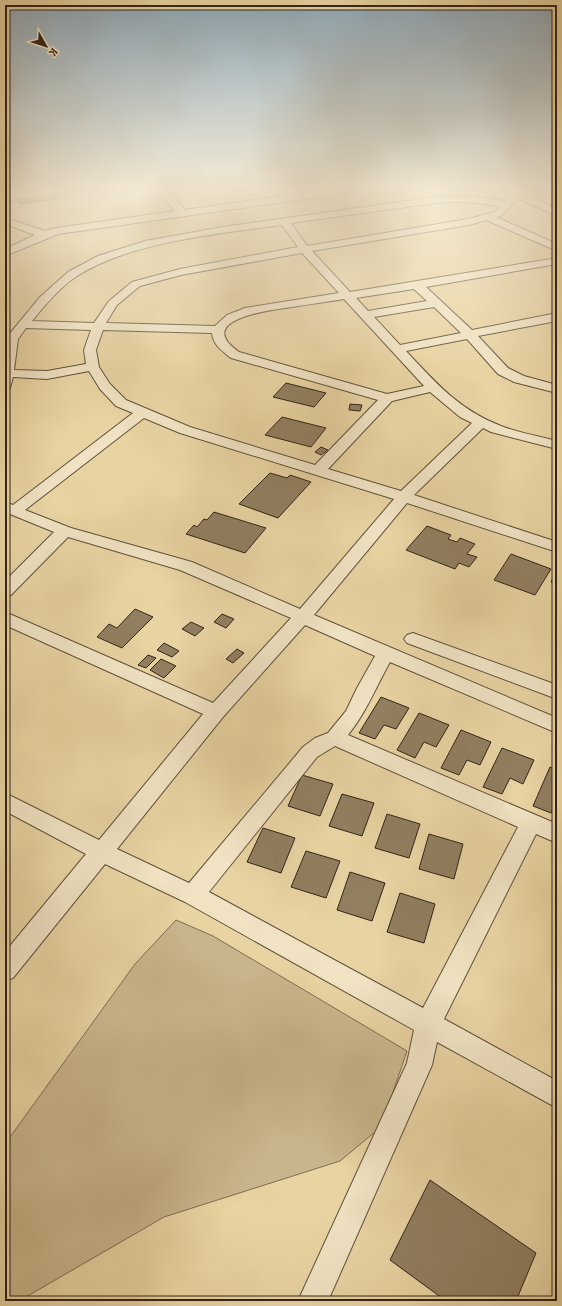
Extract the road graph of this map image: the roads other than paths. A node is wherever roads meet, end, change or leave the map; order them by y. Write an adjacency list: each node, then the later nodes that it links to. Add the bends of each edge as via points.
1 (17, 248): 5 (street)
2 (133, 248): 12 (street, via 102,258 72,274 44,299)
3 (310, 248): 4 (street)
4 (304, 249): 8 (street); 13 (street, via 180,272 136,284 114,303)
5 (5, 253)
6 (557, 261): 7 (street)
7 (417, 285): 8 (street); 9 (street)
8 (347, 296): 10 (street); 14 (street, via 249,310 226,320)
9 (436, 303): 10 (street); 15 (street)
10 (366, 315): 16 (street)
11 (557, 317): 15 (street)
12 (23, 324): 13 (street); 18 (street, via 12,339)
13 (98, 326): 14 (street); 17 (street, via 90,350)
14 (218, 330): 21 (street, via 218,341 234,355)
15 (470, 335): 16 (street); 20 (street, via 503,371 519,379)
16 (397, 349): 19 (street)
17 (93, 367): 18 (street, via 47,375); 22 (street, via 105,386 121,403)
18 (6, 378)
19 (433, 388): 21 (street); 23 (street, via 465,414)
20 (557, 389)
21 (388, 398): 25 (street)
22 (143, 412): 25 (street, via 185,430); 27 (street)
23 (481, 422): 24 (street, via 496,429); 26 (street)
24 (557, 445)
25 (319, 470): 26 (street)
26 (404, 497): 29 (street); 31 (street)
27 (9, 509): 28 (street)
28 (65, 531): 30 (street); 31 (street, via 186,566)
29 (557, 547)
30 (5, 591)
31 (302, 617): 34 (street); 36 (street)
32 (5, 618): 36 (street)
33 (414, 639): 35 (street)
34 (386, 653): 37 (street); 38 (street, via 354,715)
35 (557, 692)
36 (216, 712): 42 (street)
37 (557, 726)
38 (335, 738): 40 (street); 43 (street, via 310,752)
39 (5, 801): 42 (street)
40 (531, 823): 41 (street); 45 (street)
41 (557, 834)
42 (102, 852): 43 (street); 44 (street)
43 (193, 895): 45 (street)
44 (5, 970)
45 (428, 1025): 46 (street); 47 (street, via 419,1065)
46 (557, 1095)
47 (313, 1301)

